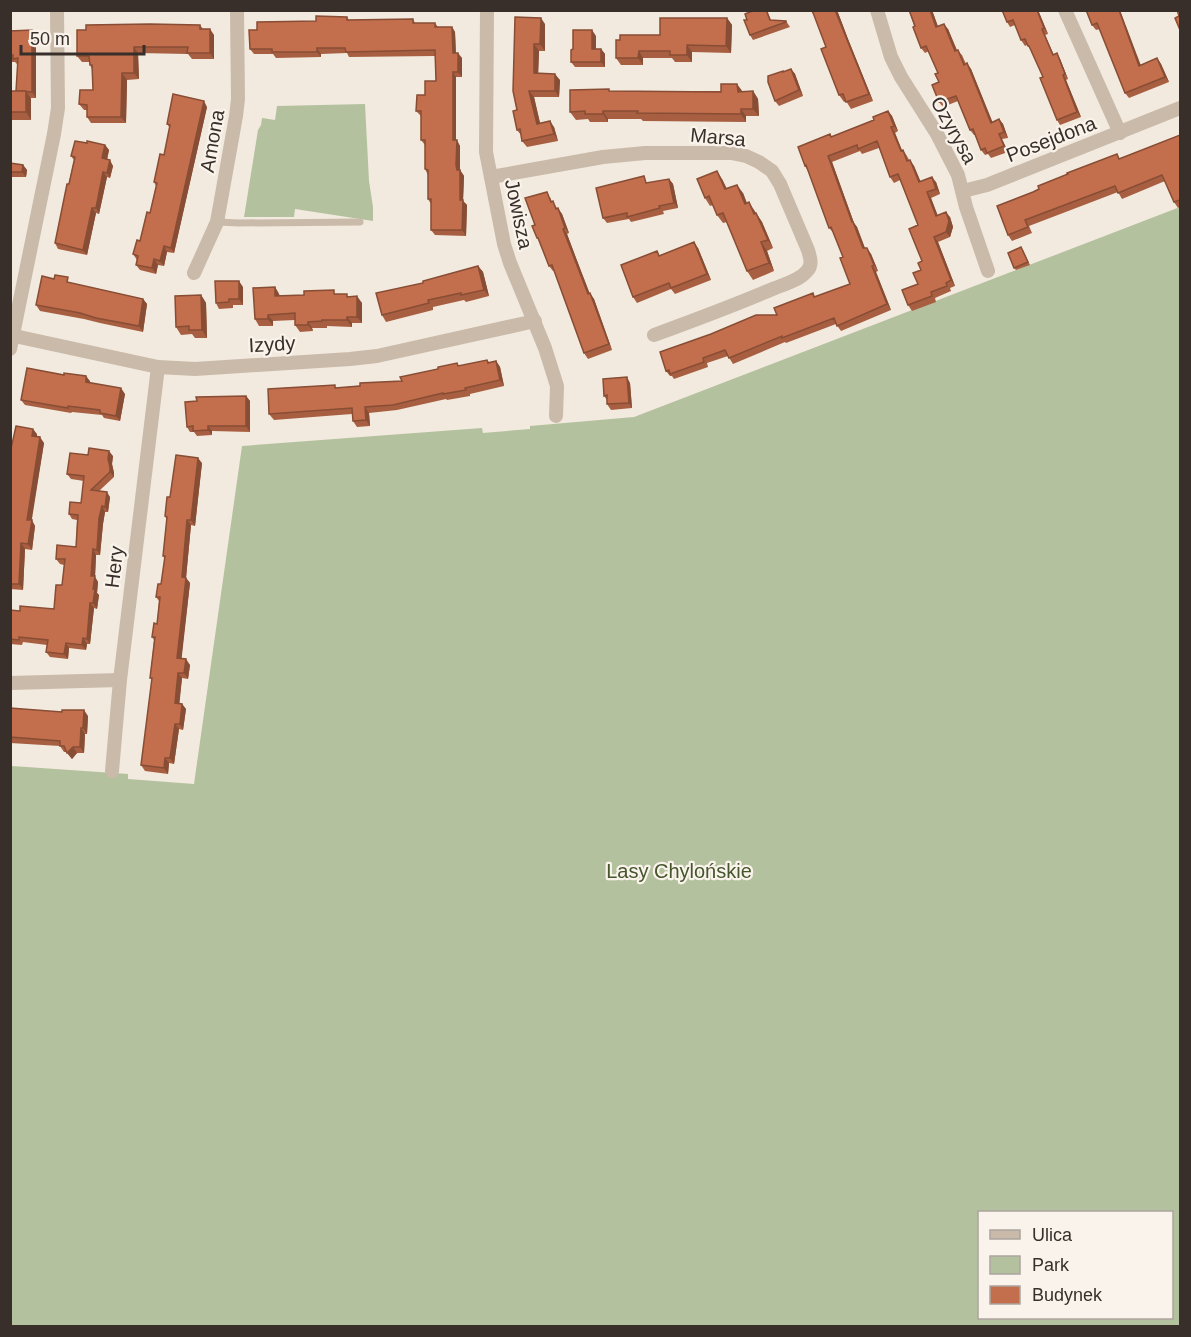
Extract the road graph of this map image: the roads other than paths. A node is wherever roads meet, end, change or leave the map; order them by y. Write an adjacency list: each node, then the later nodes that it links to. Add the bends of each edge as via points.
1 (57, 10): 16 (street, via 58,108)
2 (237, 10): 10 (street, Amona, via 238,99)
3 (487, 10): 8 (street, Jowisza, via 486,152)
4 (877, 10): 9 (street, Ozyrysa, via 891,57 946,149)
5 (1065, 10): 7 (street, Posejdona)
6 (1180, 108): 7 (street, Posejdona)
7 (1120, 133): 9 (street, Posejdona)
8 (491, 177): 14 (street, Jowisza, via 510,264); 15 (street, Marsa, via 645,153 731,153 746,156 772,171 808,249 810,267 806,273)
9 (963, 191): 12 (street, Ozyrysa)
10 (217, 222): 11 (lane); 13 (street, Amona)
11 (360, 222)
12 (988, 271)
13 (194, 273)
14 (535, 321): 17 (street, Izydy, via 377,356 195,369); 18 (street, Jowisza, via 556,386)
15 (654, 335)
16 (11, 340): 17 (street, Izydy)
17 (158, 367): 19 (street, Hery)
18 (556, 416)
19 (120, 680): 20 (street); 21 (street, Hery)
20 (10, 683)
21 (112, 771)

